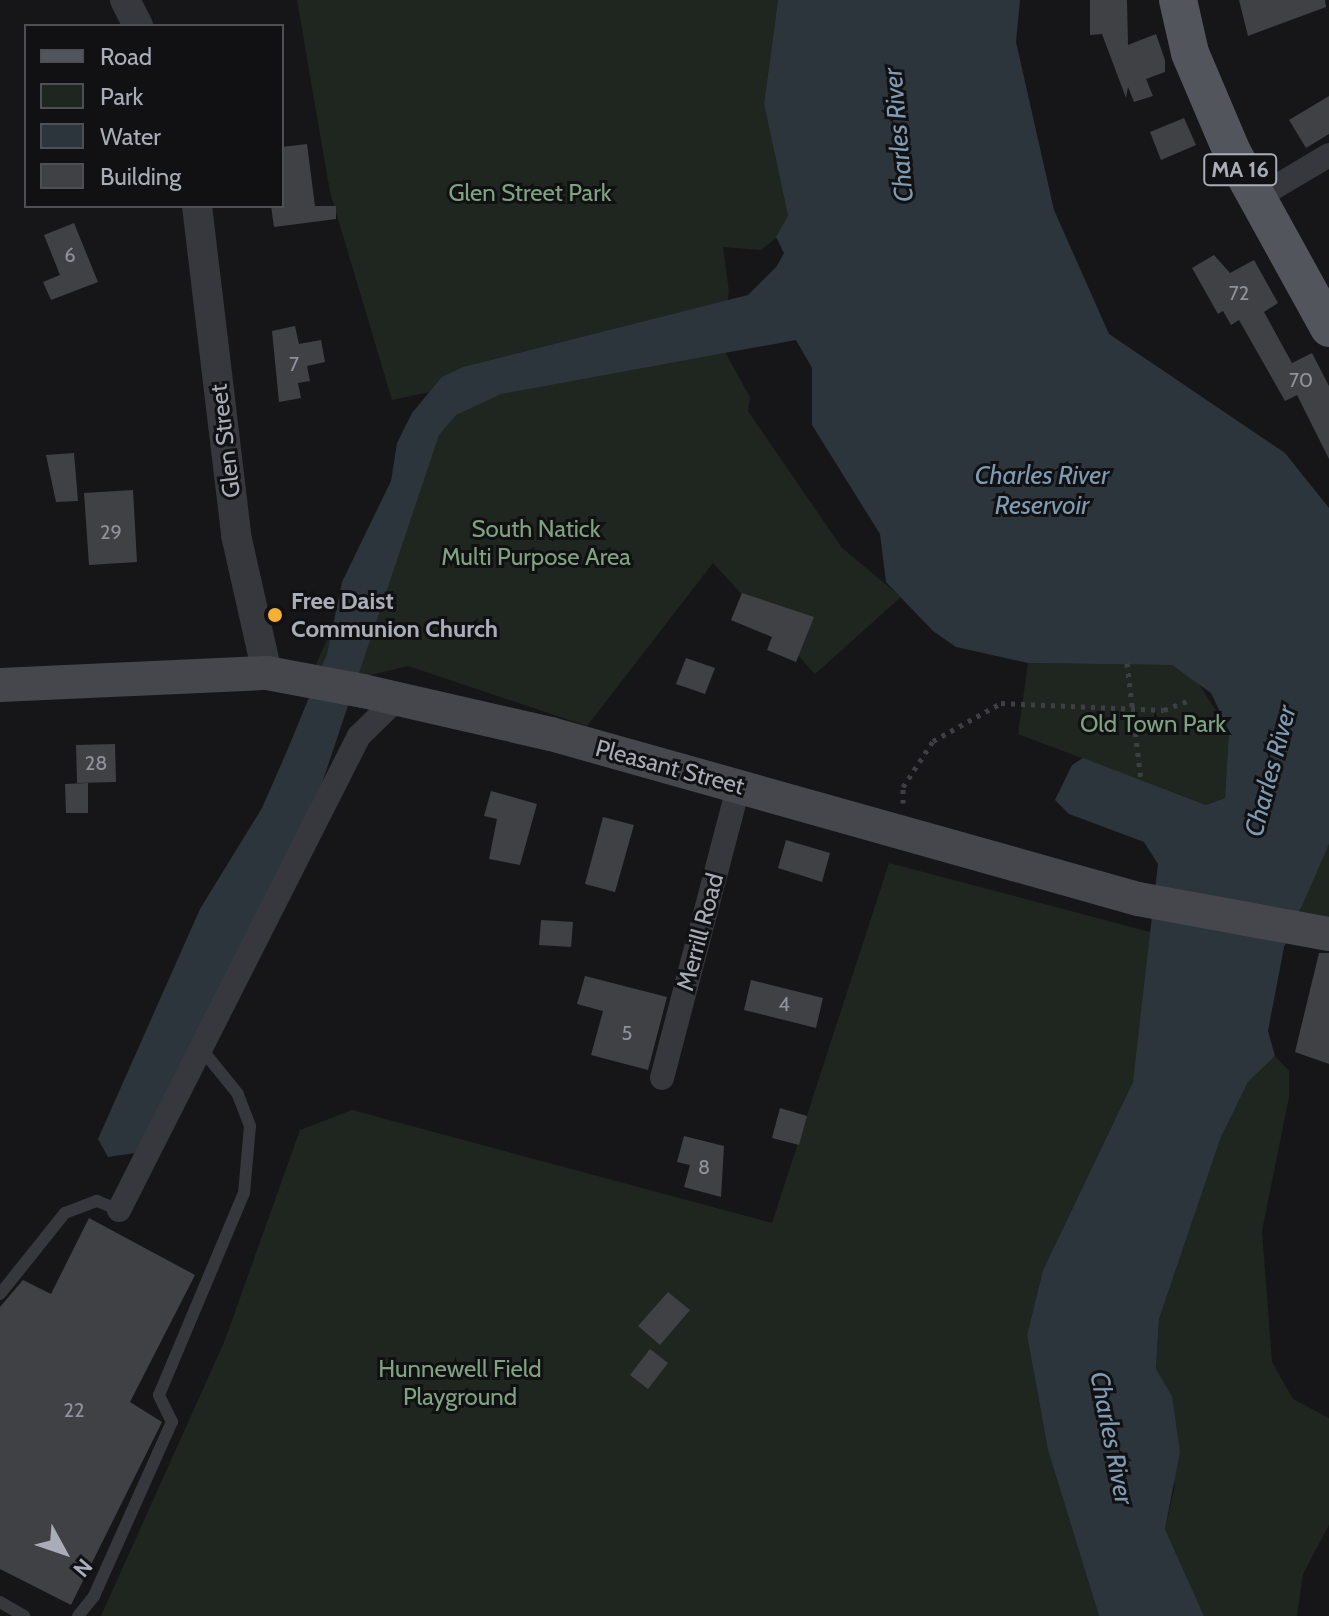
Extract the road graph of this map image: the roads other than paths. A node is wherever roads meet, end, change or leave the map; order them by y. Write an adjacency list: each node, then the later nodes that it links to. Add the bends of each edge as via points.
1 (125, 0): 3 (street)
2 (1178, 0): 5 (main road, MA 16, via 1190,53)
3 (137, 24)
4 (1329, 155): 5 (street)
5 (1255, 199): 7 (main road, MA 16)
6 (197, 208): 8 (street, Glen Street, via 236,535)
7 (1329, 328)
8 (267, 673): 9 (main road, Pleasant Street); 10 (main road, Pleasant Street)
9 (0, 685)
10 (396, 700): 11 (main road, Pleasant Street); 13 (street, via 359,736)
11 (739, 785): 12 (main road, Pleasant Street, via 1138,899); 14 (street, Merrill Road)
12 (1316, 932)
13 (200, 1047): 15 (street); 19 (lane, via 238,1094 250,1126 244,1193 159,1395 172,1422 94,1596)
14 (662, 1078)
15 (119, 1210): 16 (lane, via 97,1201 65,1213)
16 (0, 1294)
17 (0, 1602): 18 (lane)
18 (24, 1616)
19 (78, 1616)

